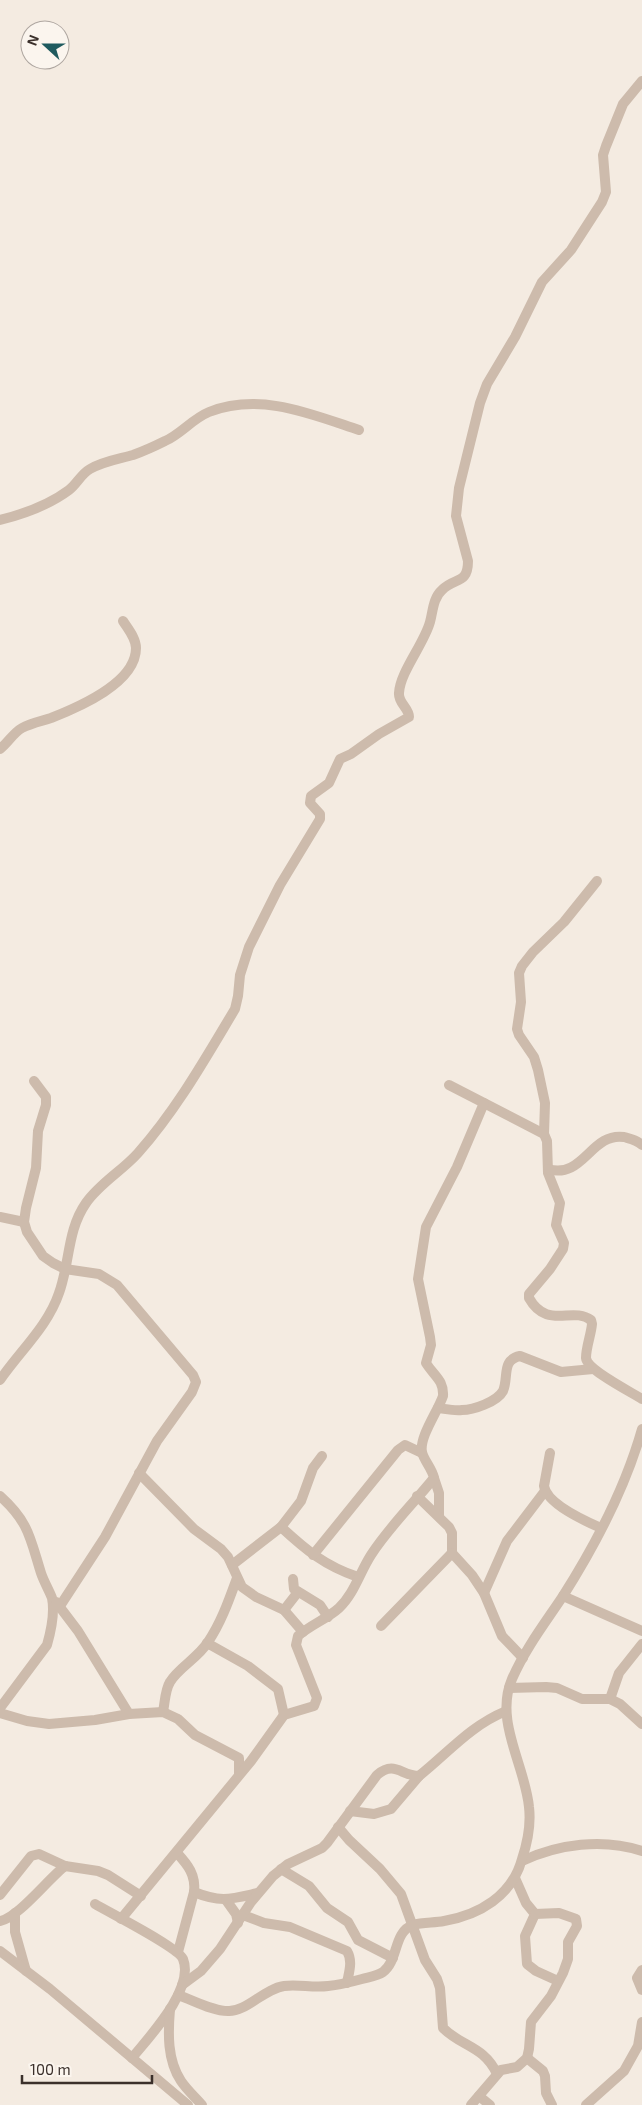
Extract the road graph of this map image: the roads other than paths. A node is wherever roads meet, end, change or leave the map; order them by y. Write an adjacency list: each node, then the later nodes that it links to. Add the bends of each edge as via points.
1 (642, 80): 17 (street, via 623,104 603,155 606,186 602,202 576,242 542,282 516,337 487,384 459,488 456,516 468,568 466,576 438,595 427,629 406,673 399,698 409,717 340,759 329,784 310,796 310,803 320,814 320,820 280,885 249,947 240,975 235,1009 175,1107 138,1154 96,1190 86,1203 73,1228)
2 (360, 430): 3 (street, via 271,404 248,403 220,409 197,418 167,440 95,466 57,498)
3 (0, 520)
4 (123, 621): 5 (street, via 136,646 132,664 121,679 64,713 17,731)
5 (0, 749)
6 (597, 881): 10 (street, via 564,922 532,952 519,973 521,1002 518,1029 538,1070 545,1103)
7 (34, 1081): 16 (street, via 46,1097 46,1105 38,1131 36,1168)
8 (449, 1085): 9 (street)
9 (484, 1103): 10 (street); 21 (street, via 458,1167 426,1228 419,1271 419,1291 430,1337 426,1363 444,1388)
10 (544, 1134): 12 (street)
11 (642, 1145): 13 (street, via 632,1139 610,1137 581,1161)
12 (548, 1169): 13 (street); 14 (street)
13 (559, 1172): 14 (street)
14 (552, 1186): 18 (street, via 560,1203 556,1225 564,1243 563,1249 529,1298 548,1315 582,1316 591,1320 587,1352)
15 (0, 1217): 16 (street)
16 (24, 1222): 17 (street, via 43,1256)
17 (65, 1269): 19 (street, via 60,1292 51,1311); 26 (street, via 99,1274 117,1285 196,1382)
18 (590, 1365): 20 (street); 21 (street, via 579,1371 561,1372 526,1358 514,1357 507,1366 498,1397 467,1410)
19 (0, 1380)
20 (642, 1399)
21 (438, 1408): 24 (street, via 422,1444)
22 (642, 1430): 33 (street, via 623,1487)
23 (550, 1452): 28 (street)
24 (422, 1453): 27 (street); 35 (street, via 405,1445 398,1450)
25 (322, 1456): 32 (street, via 313,1468 301,1501)
26 (139, 1473): 36 (street, via 183,1518 221,1549); 44 (street, via 105,1537)
27 (434, 1478): 30 (street); 31 (street)
28 (545, 1491): 33 (street, via 568,1511); 41 (street, via 507,1541)
29 (0, 1496): 43 (street, via 13,1507 28,1530)
30 (417, 1496): 31 (street); 37 (street)
31 (439, 1516): 34 (street, via 452,1533)
32 (280, 1527): 35 (street); 36 (street)
33 (601, 1528): 42 (street)
34 (452, 1553): 41 (street); 47 (street)
35 (313, 1555): 37 (street, via 332,1567)
36 (232, 1565): 38 (street)
37 (358, 1576): 46 (street, via 349,1597)
38 (237, 1578): 45 (street, via 248,1592); 50 (street)
39 (293, 1579): 40 (street, via 294,1589)
40 (298, 1592): 45 (street); 46 (street, via 320,1605)
41 (484, 1593): 52 (street, via 502,1636)
42 (562, 1596): 49 (street); 52 (street)
43 (52, 1598): 44 (street); 55 (street, via 47,1645)
44 (60, 1606): 59 (street)
45 (284, 1610): 48 (street)
46 (328, 1617): 48 (street)
47 (380, 1626)
48 (303, 1632): 60 (street, via 298,1636 296,1645 317,1698 314,1706)
49 (642, 1632)
50 (207, 1643): 57 (street, via 170,1681); 60 (street, via 248,1666 278,1690)
51 (642, 1644): 54 (street, via 619,1673)
52 (523, 1658): 53 (street)
53 (509, 1688): 54 (street, via 557,1688 582,1699); 56 (street)
54 (610, 1699): 61 (street)
55 (0, 1708)
56 (506, 1711): 65 (street, via 487,1719 466,1734); 72 (street, via 530,1808)
57 (163, 1712): 59 (street); 62 (street, via 178,1719 194,1735)
58 (0, 1713): 59 (street, via 49,1724)
59 (129, 1714)
60 (284, 1715): 63 (street)
61 (642, 1724)
62 (239, 1758): 63 (street); 64 (street)
63 (251, 1761): 64 (street)
64 (239, 1774): 71 (street)
65 (419, 1776): 66 (street, via 390,1809 374,1814); 66 (street, via 392,1768 384,1769)
66 (350, 1810): 67 (street)
67 (338, 1827): 68 (street); 69 (street)
68 (348, 1840): 69 (street); 89 (street, via 380,1869 401,1894)
69 (328, 1843): 75 (street)
70 (642, 1850): 72 (street, via 617,1844 566,1846 540,1852)
71 (177, 1853): 78 (street, via 192,1871); 81 (street)
72 (522, 1861): 77 (street)
73 (54, 1862): 74 (street); 76 (street); 80 (street, via 34,1854)
74 (65, 1866): 76 (street); 81 (street, via 98,1871)
75 (281, 1869): 79 (street); 92 (street, via 309,1886 328,1908 348,1922 358,1940)
76 (54, 1876): 84 (street)
77 (515, 1878): 85 (street, via 526,1903); 89 (street, via 485,1908 456,1919)
78 (194, 1892): 82 (street); 91 (street)
79 (258, 1893): 82 (street); 87 (street)
80 (0, 1895)
81 (140, 1896): 86 (street)
82 (226, 1900): 87 (street)
83 (95, 1904): 86 (street)
84 (16, 1913): 88 (street); 94 (street, via 15,1932)
85 (536, 1914): 95 (street, via 525,1936 527,1964); 95 (street, via 567,1915 578,1922 568,1942 568,1958)
86 (121, 1919): 91 (street)
87 (240, 1919): 96 (street, via 290,1927 347,1951 350,1956); 97 (street, via 201,1971)
88 (0, 1921)
89 (413, 1925): 92 (street, via 404,1931); 104 (street, via 440,1988 443,2028 483,2053)
90 (0, 1951): 94 (street)
91 (178, 1952): 97 (street, via 183,1958 184,1969)
92 (393, 1958): 96 (street, via 382,1972)
93 (642, 1970): 98 (street, via 637,1978)
94 (26, 1971): 102 (street)
95 (558, 1980): 103 (street, via 531,2022)
96 (347, 1983): 97 (street, via 284,1986 269,1990 238,2010 229,2012)
97 (180, 1990): 99 (street)
98 (642, 1990)
99 (170, 2007): 102 (street); 105 (street, via 171,2053)
100 (642, 2022): 101 (street)
101 (640, 2044): 112 (street, via 624,2071)
102 (132, 2058): 107 (street)
103 (527, 2058): 104 (street, via 517,2067 505,2068); 111 (street, via 543,2071 546,2093)
104 (497, 2074): 106 (street)
105 (184, 2085): 107 (street); 108 (street)
106 (480, 2096): 109 (street); 110 (street)
107 (185, 2102)
108 (202, 2105)
109 (471, 2105)
110 (490, 2105)
111 (552, 2105)
112 (586, 2105)

